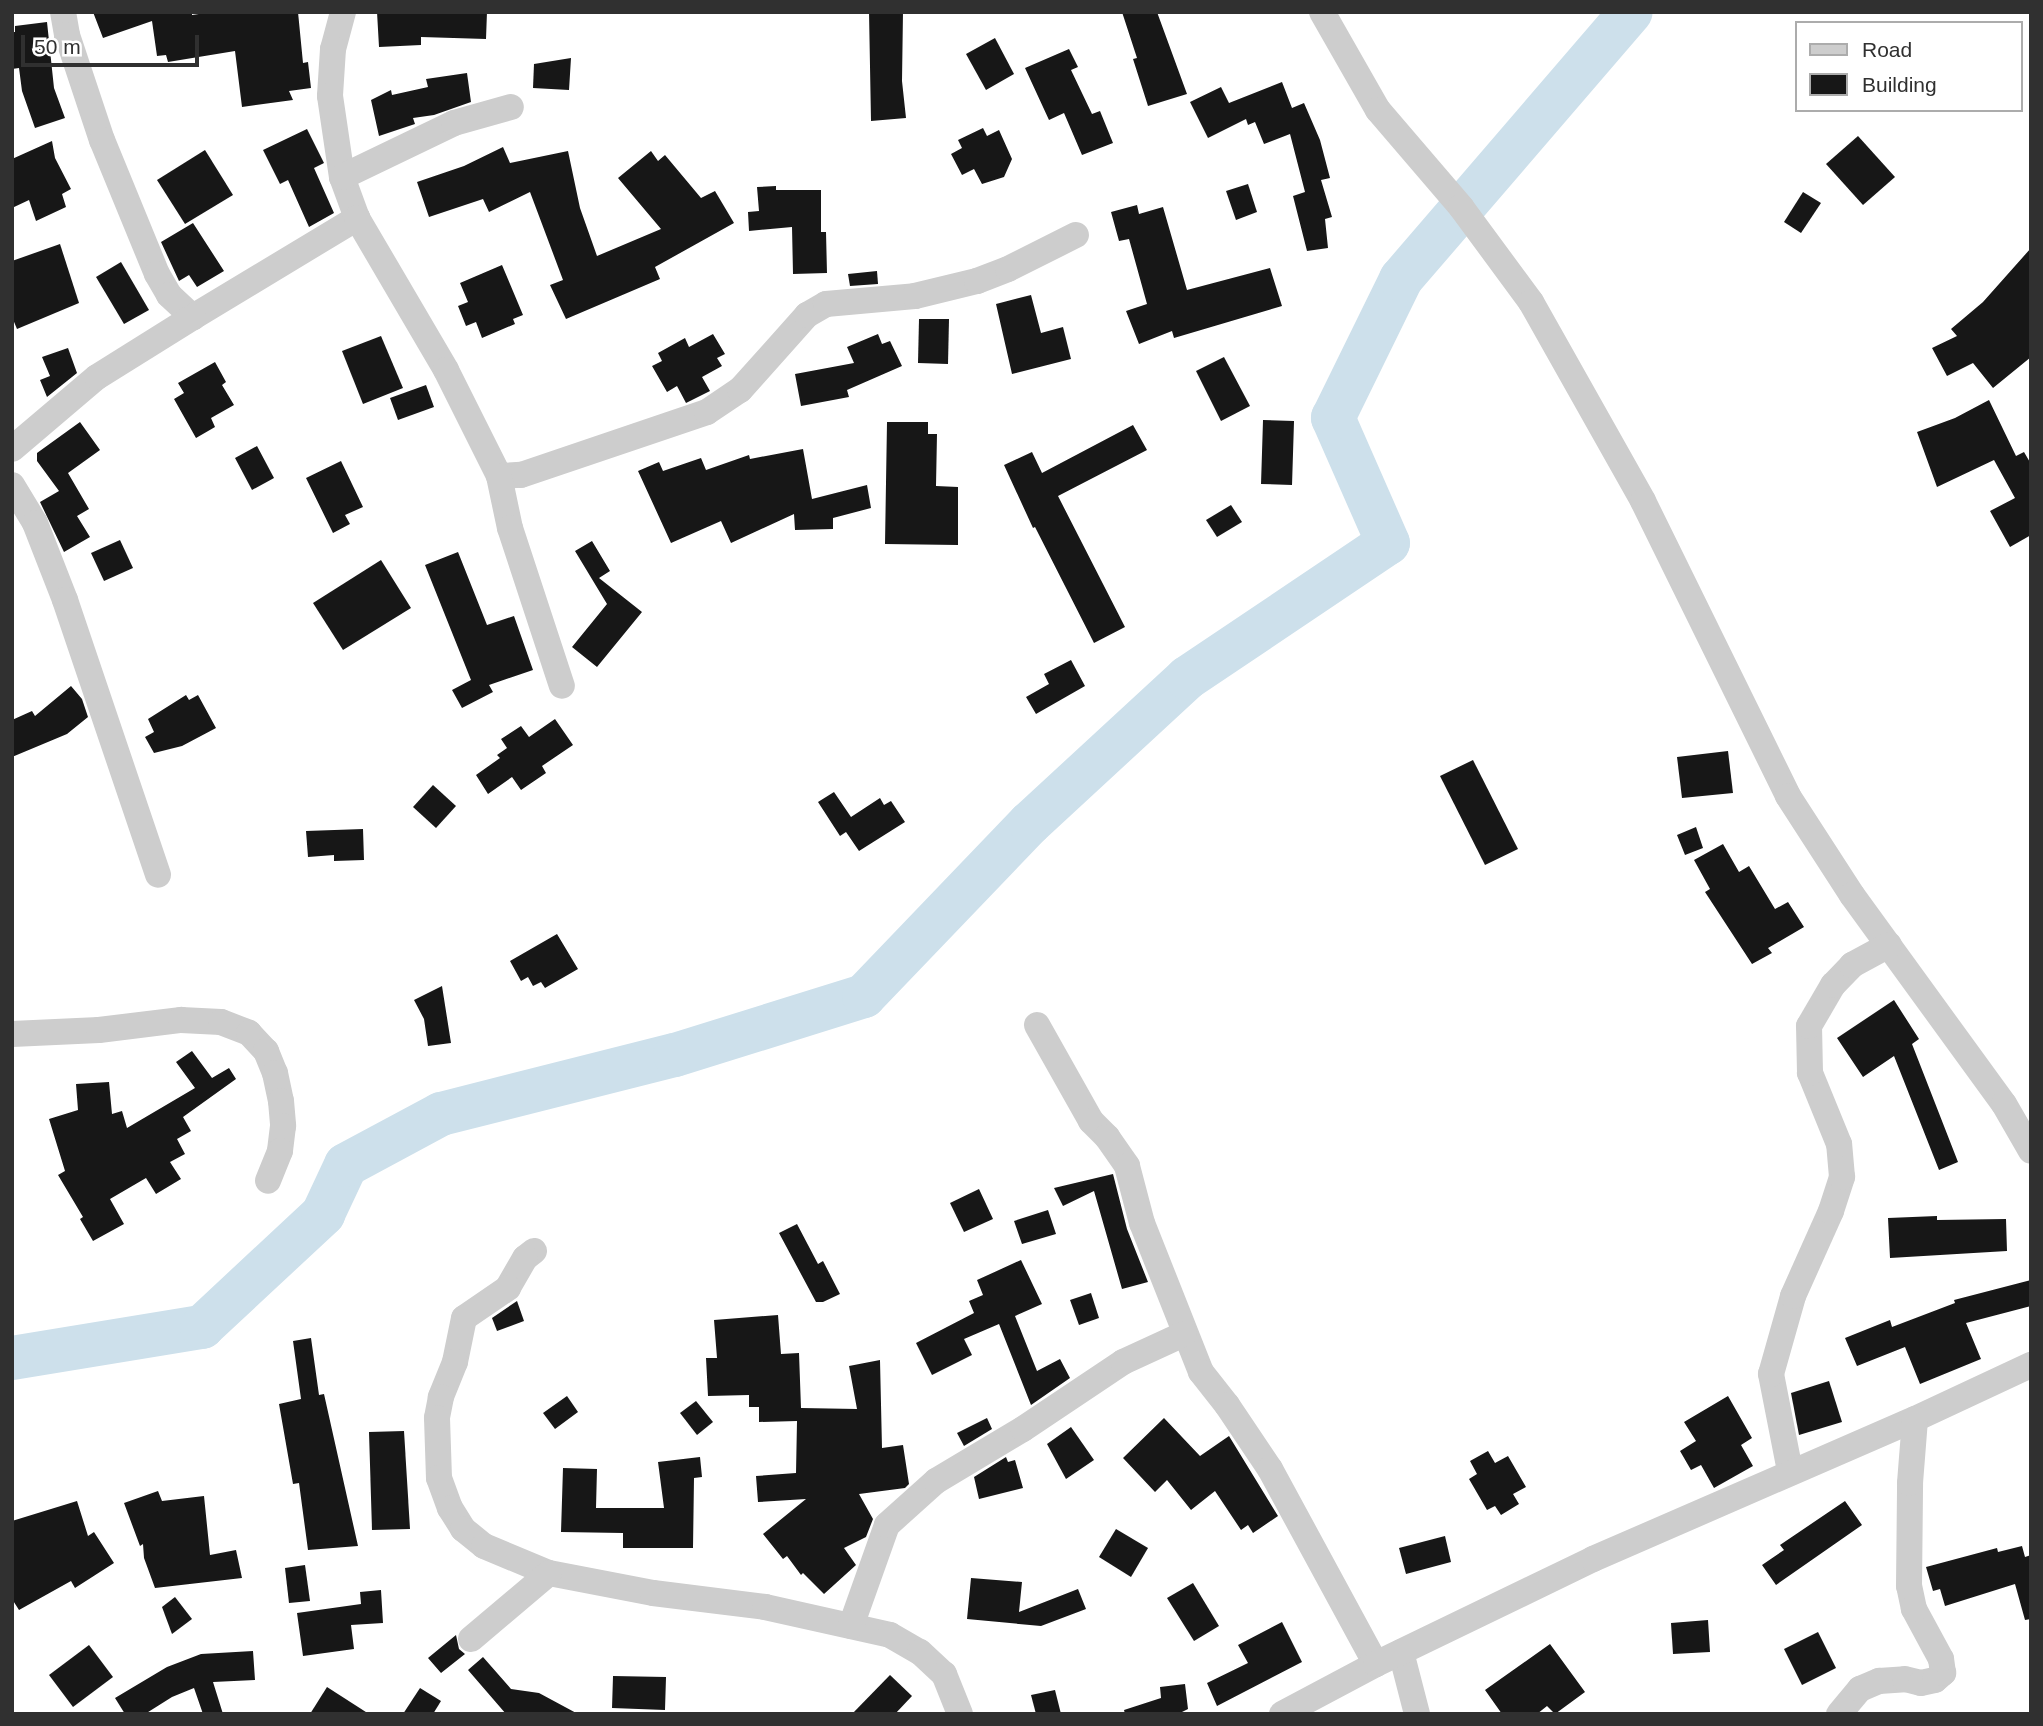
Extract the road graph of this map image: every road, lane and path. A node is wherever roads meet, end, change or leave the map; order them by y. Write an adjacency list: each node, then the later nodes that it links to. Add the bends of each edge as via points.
1 (63, 12): 8 (street, via 102,140 157,274 169,295)
2 (343, 12): 5 (street, via 333,48 330,96)
3 (1322, 12): 14 (street, via 1378,110 1461,207 1531,302 1643,501 1788,796)
4 (511, 107): 5 (street, via 454,123)
5 (342, 177): 6 (street)
6 (357, 218): 8 (street); 10 (street, via 446,370)
7 (1076, 235): 10 (street, via 977,281 915,296 826,304 807,315 740,390 707,412 522,475)
8 (193, 317): 9 (street, via 97,377)
9 (12, 449)
10 (499, 476): 12 (street, via 510,528)
11 (12, 485): 13 (street, via 35,523 65,600)
12 (562, 686)
13 (158, 875)
14 (1889, 944): 17 (street, via 2004,1104); 23 (street, via 1842,975 1809,1026 1810,1073 1839,1144 1842,1177 1793,1296 1771,1374)
15 (1037, 1025): 20 (street, via 1091,1121 1127,1166 1142,1223)
16 (12, 1034): 18 (street, via 181,1020 221,1022 249,1033 266,1051 281,1101 280,1151)
17 (2031, 1152)
18 (268, 1181)
19 (534, 1251): 24 (street, via 508,1288 464,1318 458,1354 441,1397 437,1449 439,1478 463,1529 484,1546)
20 (1184, 1334): 25 (street, via 1123,1362 936,1481 887,1525); 28 (street, via 1201,1372 1270,1469)
21 (2031, 1365): 22 (street)
22 (1915, 1419): 23 (street); 32 (street, via 1909,1586 1914,1609 1941,1659 1943,1673 1921,1682 1879,1681 1860,1689)
23 (1790, 1471): 27 (street)
24 (549, 1573): 25 (street, via 653,1593 765,1606); 26 (street)
25 (851, 1626): 29 (street, via 890,1635 920,1652 944,1674)
26 (471, 1639)
27 (1401, 1652): 28 (street); 31 (street)
28 (1376, 1664): 30 (street)
29 (960, 1714)
30 (1282, 1714)
31 (1417, 1714)
32 (1839, 1714)

